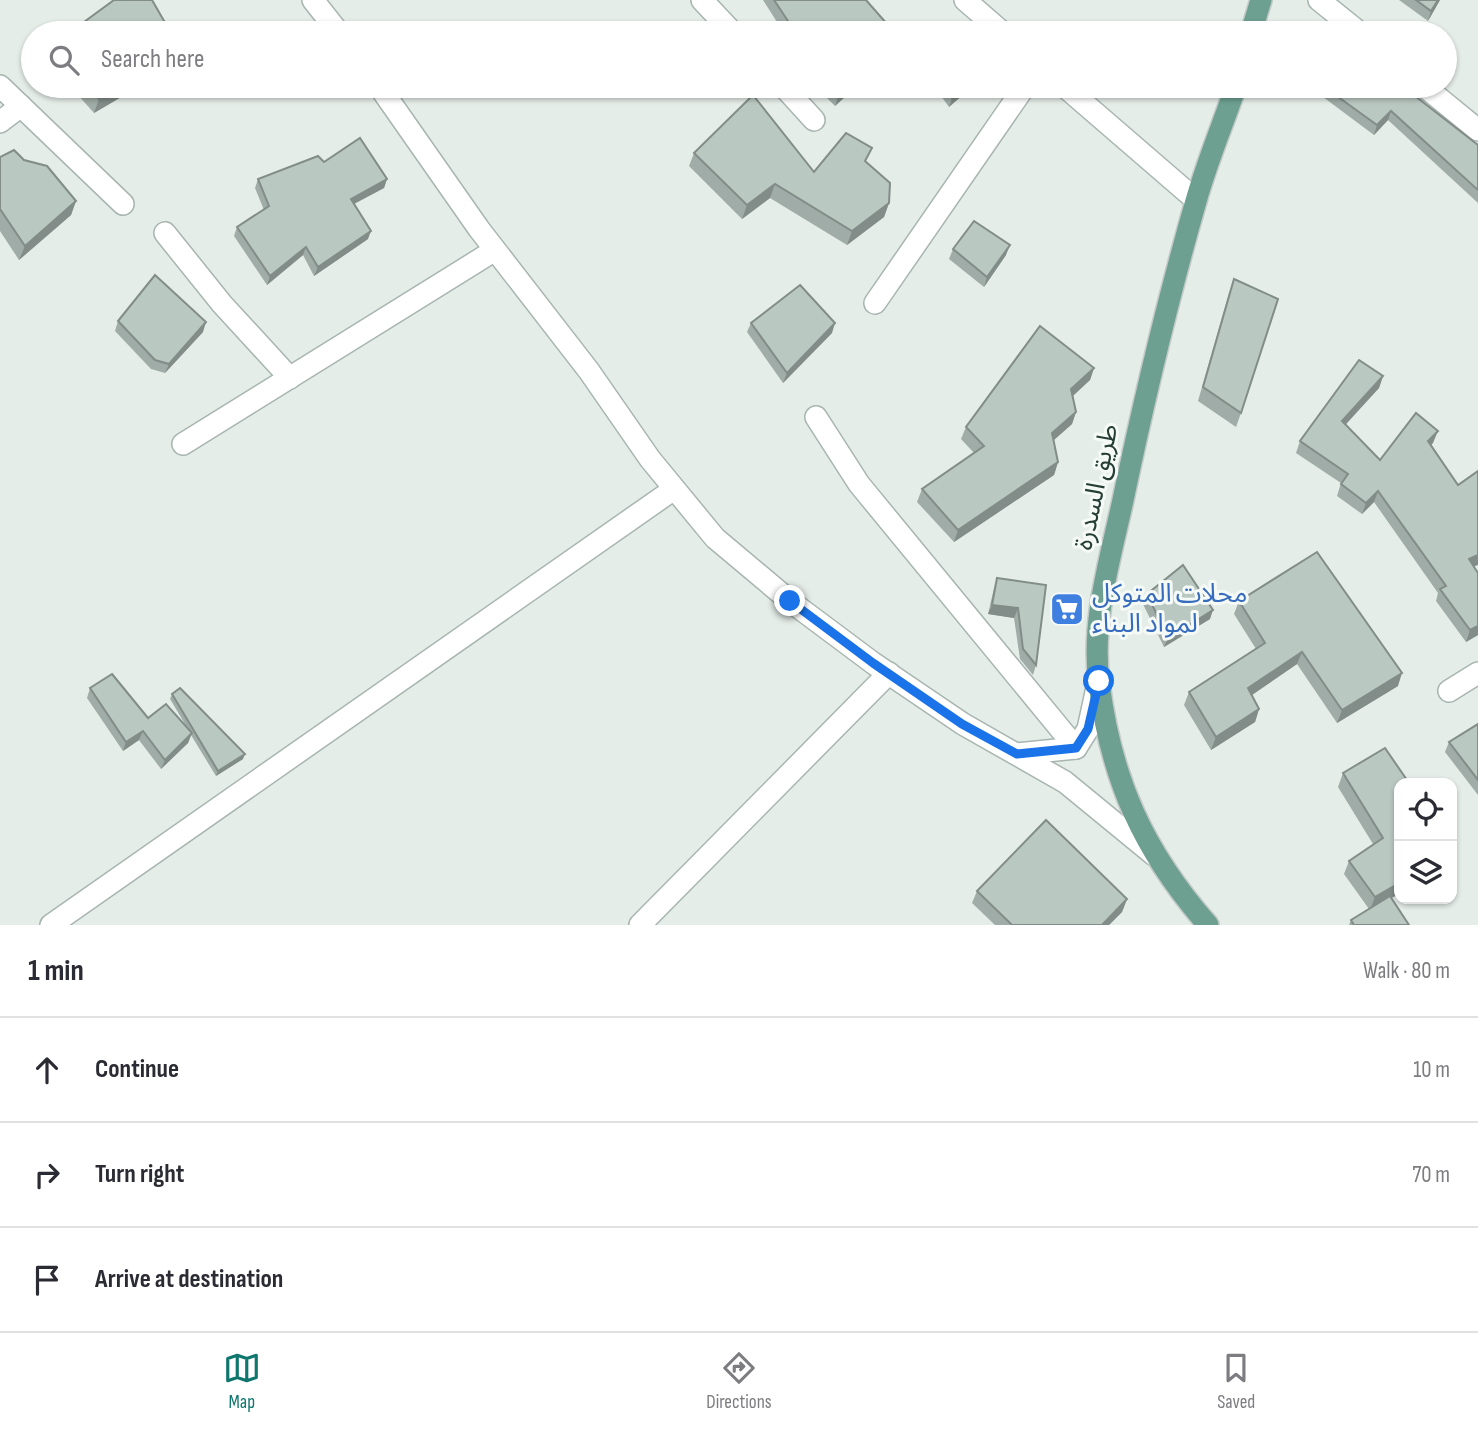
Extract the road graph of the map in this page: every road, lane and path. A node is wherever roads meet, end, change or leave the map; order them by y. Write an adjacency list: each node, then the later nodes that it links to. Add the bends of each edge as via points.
1 (313, 0): 6 (street)
2 (702, 0): 7 (street)
3 (965, 0): 8 (street)
4 (1261, 0): 9 (main road)
5 (1319, 0): 10 (street)
6 (330, 21)
7 (722, 21)
8 (989, 21)
9 (1255, 21)
10 (1345, 21)
11 (0, 86): 18 (street)
12 (387, 98): 25 (street)
13 (794, 98): 19 (street)
14 (1017, 98): 26 (street)
15 (1078, 98): 22 (street)
16 (1232, 98): 22 (main road, طريق السدرة)
17 (1439, 98): 21 (street)
18 (21, 106): 20 (street); 23 (street)
19 (814, 120)
20 (0, 121)
21 (1478, 130)
22 (1196, 200): 33 (main road, طريق السدرة, via 1142,413 1098,618)
23 (123, 204)
24 (165, 233): 27 (street)
25 (495, 250): 27 (street); 30 (street)
26 (875, 303)
27 (290, 378): 29 (street)
28 (816, 417): 35 (street, via 859,484)
29 (183, 444)
30 (674, 489): 31 (street, via 715,538 790,601); 38 (street)
31 (889, 673): 36 (street, via 962,724); 39 (street)
32 (1478, 673): 34 (street)
33 (1099, 681): 35 (street, via 1088,729); 37 (main road, طريق السدرة, via 1123,790)
34 (1449, 691)
35 (1076, 748): 36 (street)
36 (1017, 754): 37 (street, via 1065,782)
37 (1154, 855): 40 (main road, طريق السدرة)
38 (51, 925)
39 (640, 925)
40 (1208, 925)

